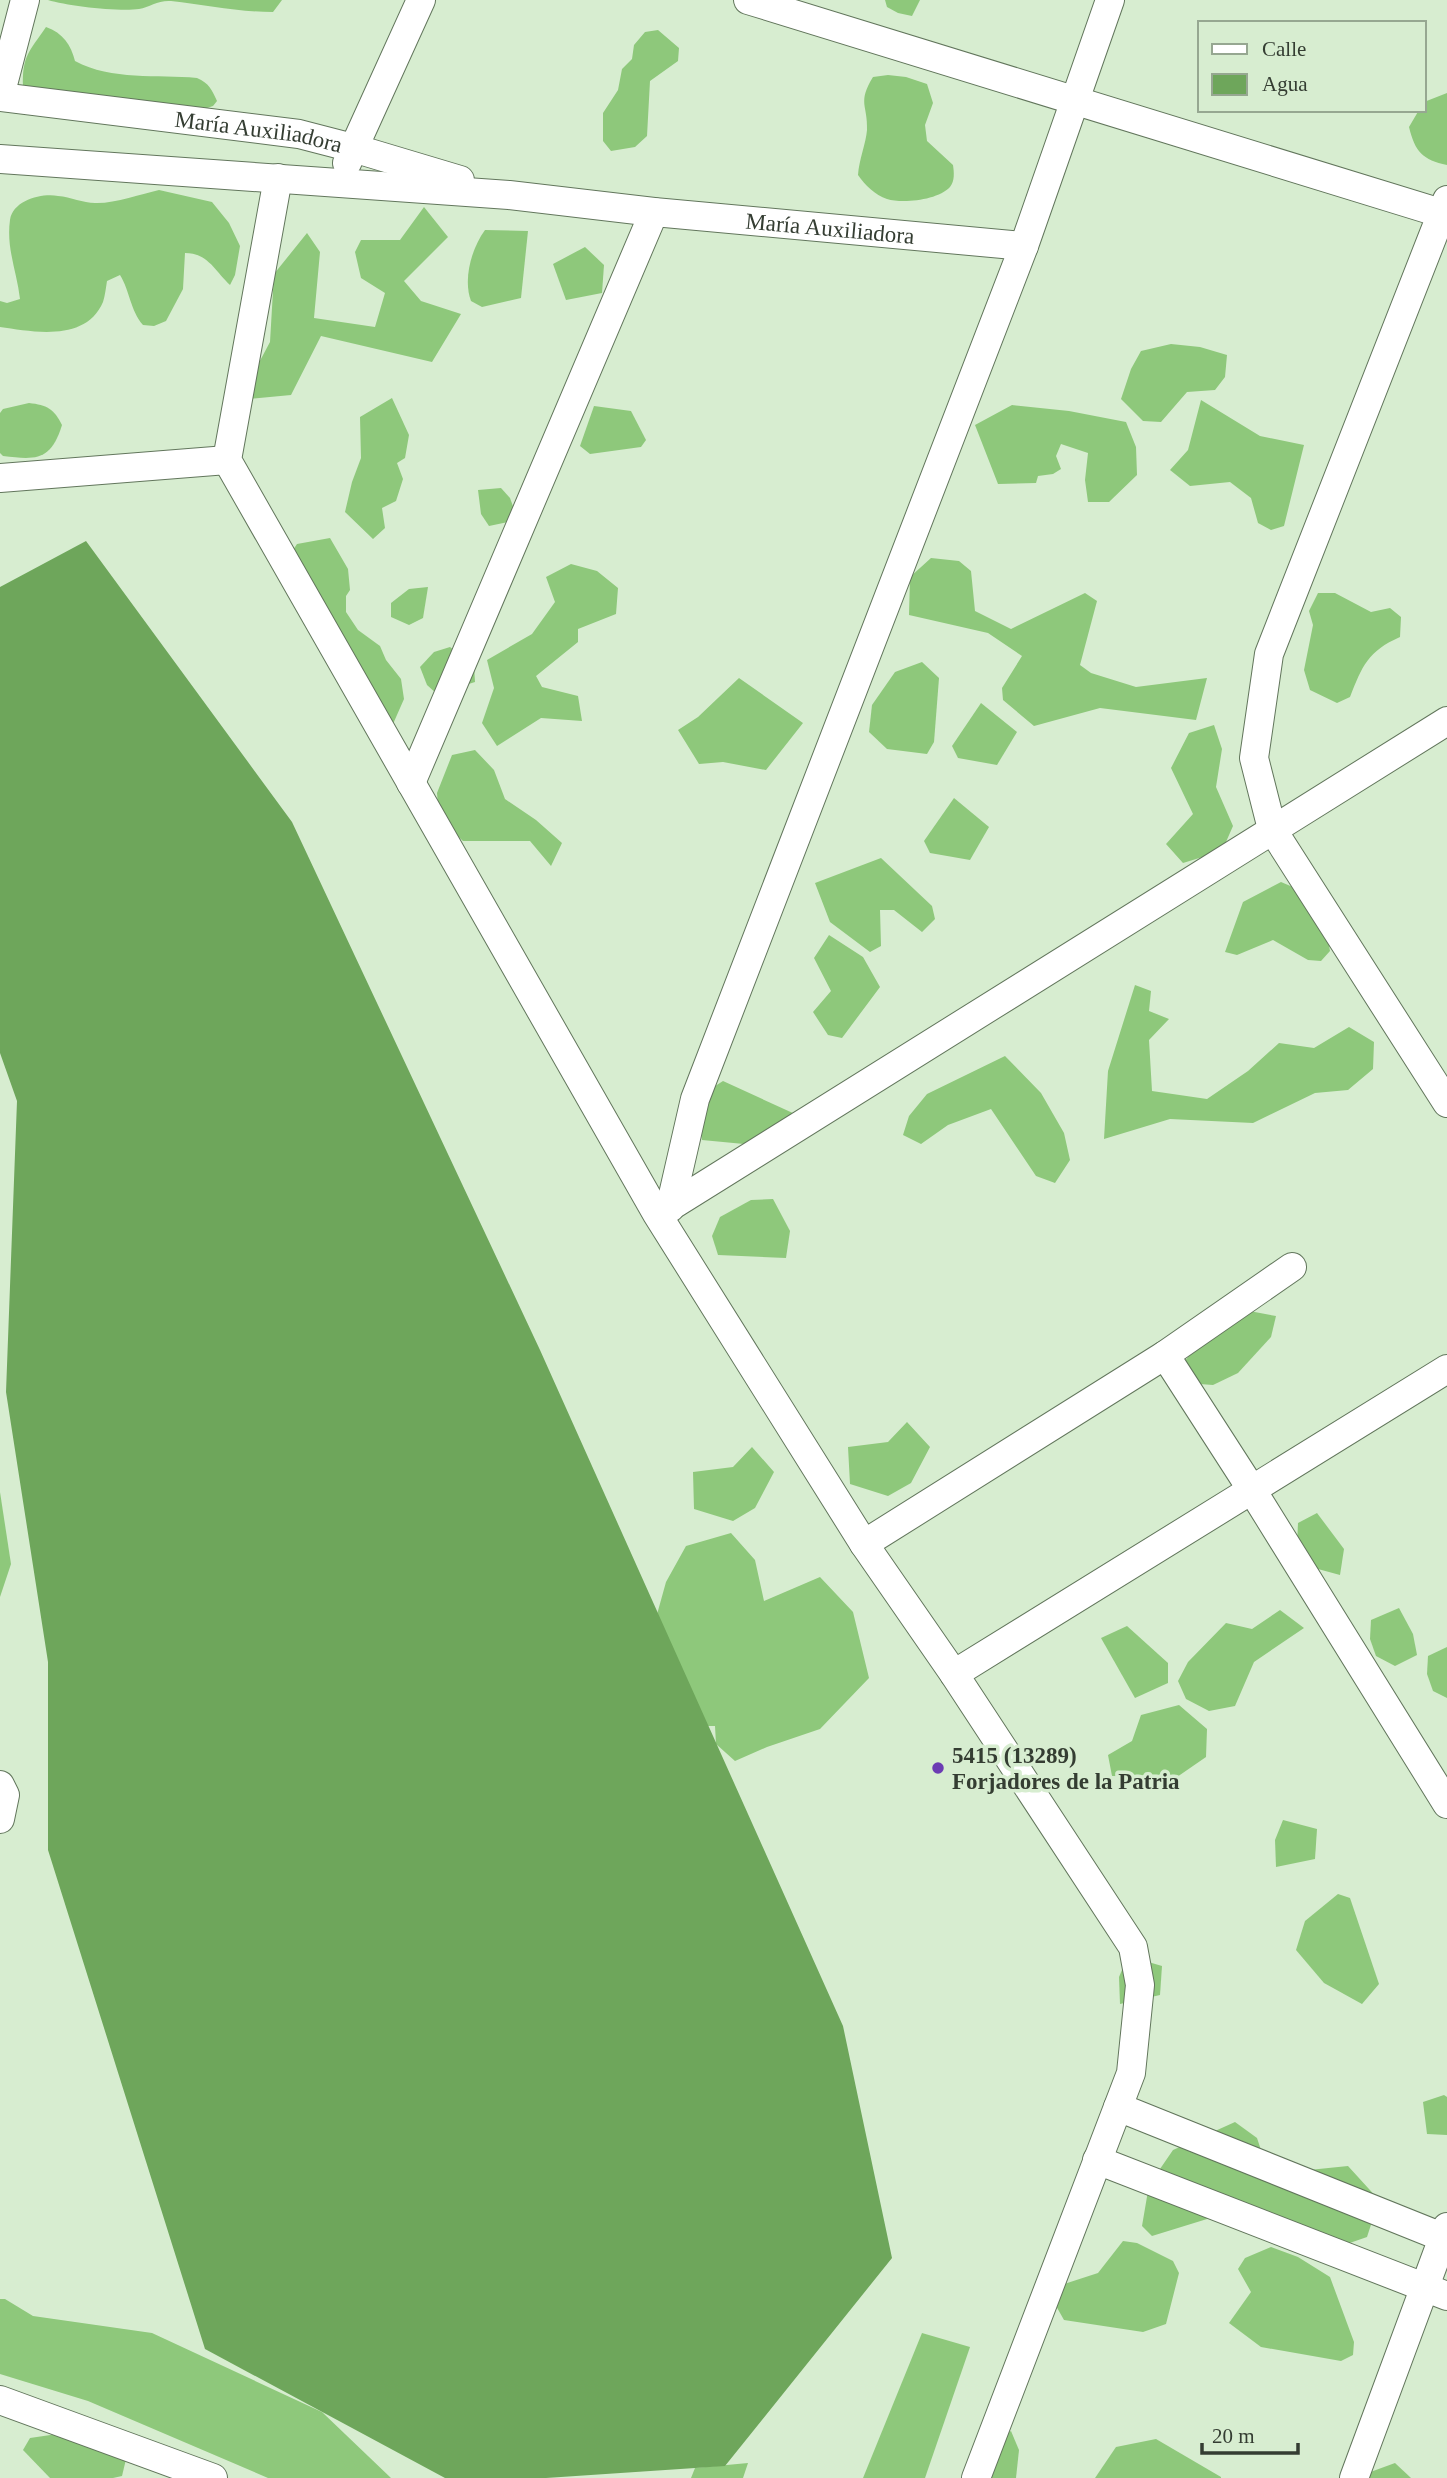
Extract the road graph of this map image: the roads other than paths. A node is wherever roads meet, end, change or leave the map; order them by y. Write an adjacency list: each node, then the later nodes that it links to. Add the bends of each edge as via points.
1 (25, 0): 5 (street)
2 (421, 0): 7 (street)
3 (748, 0): 6 (street)
4 (1110, 0): 6 (street)
5 (0, 97): 7 (street, María Auxiliadora, via 299,134)
6 (1076, 101): 12 (street); 14 (street)
7 (354, 148): 10 (street); 11 (street, María Auxiliadora)
8 (0, 159): 9 (street, María Auxiliadora)
9 (278, 178): 10 (street, María Auxiliadora); 15 (street)
10 (338, 182): 11 (street, María Auxiliadora)
11 (509, 195): 13 (street, María Auxiliadora)
12 (1446, 210): 19 (street, via 1269,654 1254,758)
13 (654, 212): 14 (street, María Auxiliadora); 18 (street)
14 (1024, 246): 21 (street, via 695,1099)
15 (227, 460): 16 (street); 18 (street)
16 (0, 478)
17 (1447, 721): 19 (street)
18 (411, 783): 21 (street)
19 (1272, 829): 20 (street); 21 (street)
20 (1447, 1103)
21 (664, 1211): 26 (street)
22 (1292, 1267): 23 (street)
23 (1165, 1355): 25 (street); 26 (street)
24 (1447, 1369): 25 (street)
25 (1252, 1490): 27 (street); 29 (street)
26 (864, 1544): 27 (street)
27 (954, 1674): 31 (street, via 1133,1947 1140,1985 1131,2073)
28 (0, 1785): 30 (street, via 5,1796)
29 (1447, 1804)
30 (0, 1819)
31 (1118, 2107): 32 (street); 33 (street)
32 (1097, 2160): 34 (street); 37 (street)
33 (1446, 2234): 34 (street)
34 (1436, 2292): 38 (street)
35 (0, 2400): 36 (street)
36 (202, 2476)
37 (976, 2478)
38 (1354, 2478)

